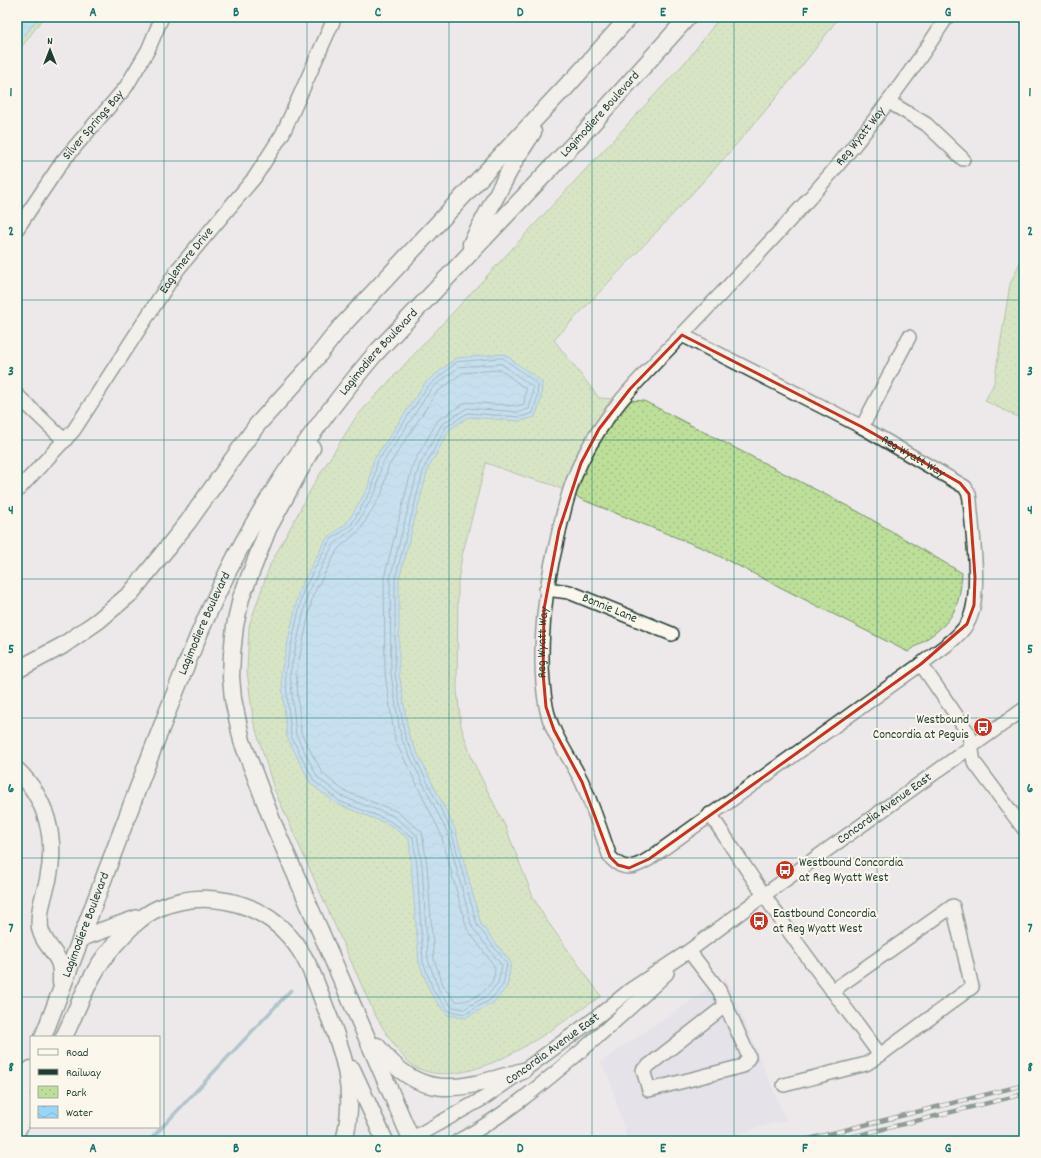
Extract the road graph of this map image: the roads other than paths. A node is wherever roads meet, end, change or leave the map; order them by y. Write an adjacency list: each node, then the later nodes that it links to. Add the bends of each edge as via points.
1 (162, 17): 9 (street, Silver Springs Bay, via 148,50 126,87 62,162)
2 (335, 17): 16 (street, Eaglemere Drive, via 283,133 259,171 178,269 87,412)
3 (629, 17): 6 (main road, Lagimodiere Boulevard)
4 (688, 17): 10 (main road, Lagimodiere Boulevard, via 624,91)
5 (947, 17): 7 (street, Reg Wyatt Way)
6 (569, 83): 10 (main road, Lagimodiere Boulevard, via 522,148); 21 (main road, via 339,329 306,371 257,425 188,522 131,593 62,646)
7 (889, 102): 8 (street, via 926,124); 11 (street, Reg Wyatt Way, via 836,169)
8 (963, 159)
9 (17, 229)
10 (461, 264): 13 (main road, Lagimodiere Boulevard)
11 (682, 335): 15 (street, Reg Wyatt Way); 18 (street, Reg Wyatt Way, via 630,389 599,429 581,462 569,493)
12 (909, 337): 15 (street)
13 (342, 392): 29 (main road, Lagimodiere Boulevard, via 292,461 258,517 208,613); 34 (main road, via 268,529 249,573 235,626 231,677 240,734 256,782)
14 (17, 395): 16 (street)
15 (862, 427): 20 (street, Reg Wyatt Way, via 960,483 969,494 975,577 974,605 967,624 952,640)
16 (65, 441): 17 (street, Eaglemere Drive)
17 (17, 491)
18 (546, 589): 19 (street, Bonnie Lane, via 569,592); 25 (street, Reg Wyatt Way, via 543,639 546,707 554,730 582,782 610,856 618,865 629,868 641,864)
19 (672, 634)
20 (921, 664): 23 (street, via 969,734); 25 (street, Reg Wyatt Way)
21 (17, 670)
22 (1024, 709): 23 (street, Concordia Avenue East)
23 (970, 747): 26 (street, via 974,762); 27 (street, Concordia Avenue East)
24 (17, 770): 31 (main road, via 38,796 51,836 48,877 39,915 41,932 61,968)
25 (710, 814): 27 (street)
26 (1024, 829)
27 (764, 895): 30 (street, Concordia Avenue East); 32 (street)
28 (150, 914): 29 (main road); 36 (main road, via 140,920 109,950); 37 (main road, via 158,908 177,902 217,898 258,911 276,923 290,936 308,964)
29 (81, 938): 31 (main road, Lagimodiere Boulevard)
30 (689, 952): 33 (street, via 719,990); 39 (street, Concordia Avenue East, via 630,990 594,1020); 48 (street, Concordia Avenue East, via 635,1005 547,1080 503,1114)
31 (61, 991): 35 (main road, Lagimodiere Boulevard)
32 (832, 991): 38 (street); 38 (street, via 953,906 972,987)
33 (726, 1005): 33 (street, via 749,1057 743,1066 649,1090 643,1070)
34 (364, 1028): 39 (main road, via 400,1071 426,1084 451,1088); 45 (main road)
35 (43, 1036)
36 (64, 1036)
37 (341, 1046): 46 (main road, via 349,1091 349,1119); 47 (main road)
38 (880, 1055): 41 (street, via 866,1064)
39 (523, 1071): 45 (street, Concordia Avenue East, via 484,1098)
40 (30, 1072): 42 (main road)
41 (784, 1085)
42 (17, 1105)
43 (30, 1105): 44 (main road)
44 (17, 1131)
45 (410, 1140)
46 (344, 1141)
47 (385, 1141)
48 (458, 1141)

